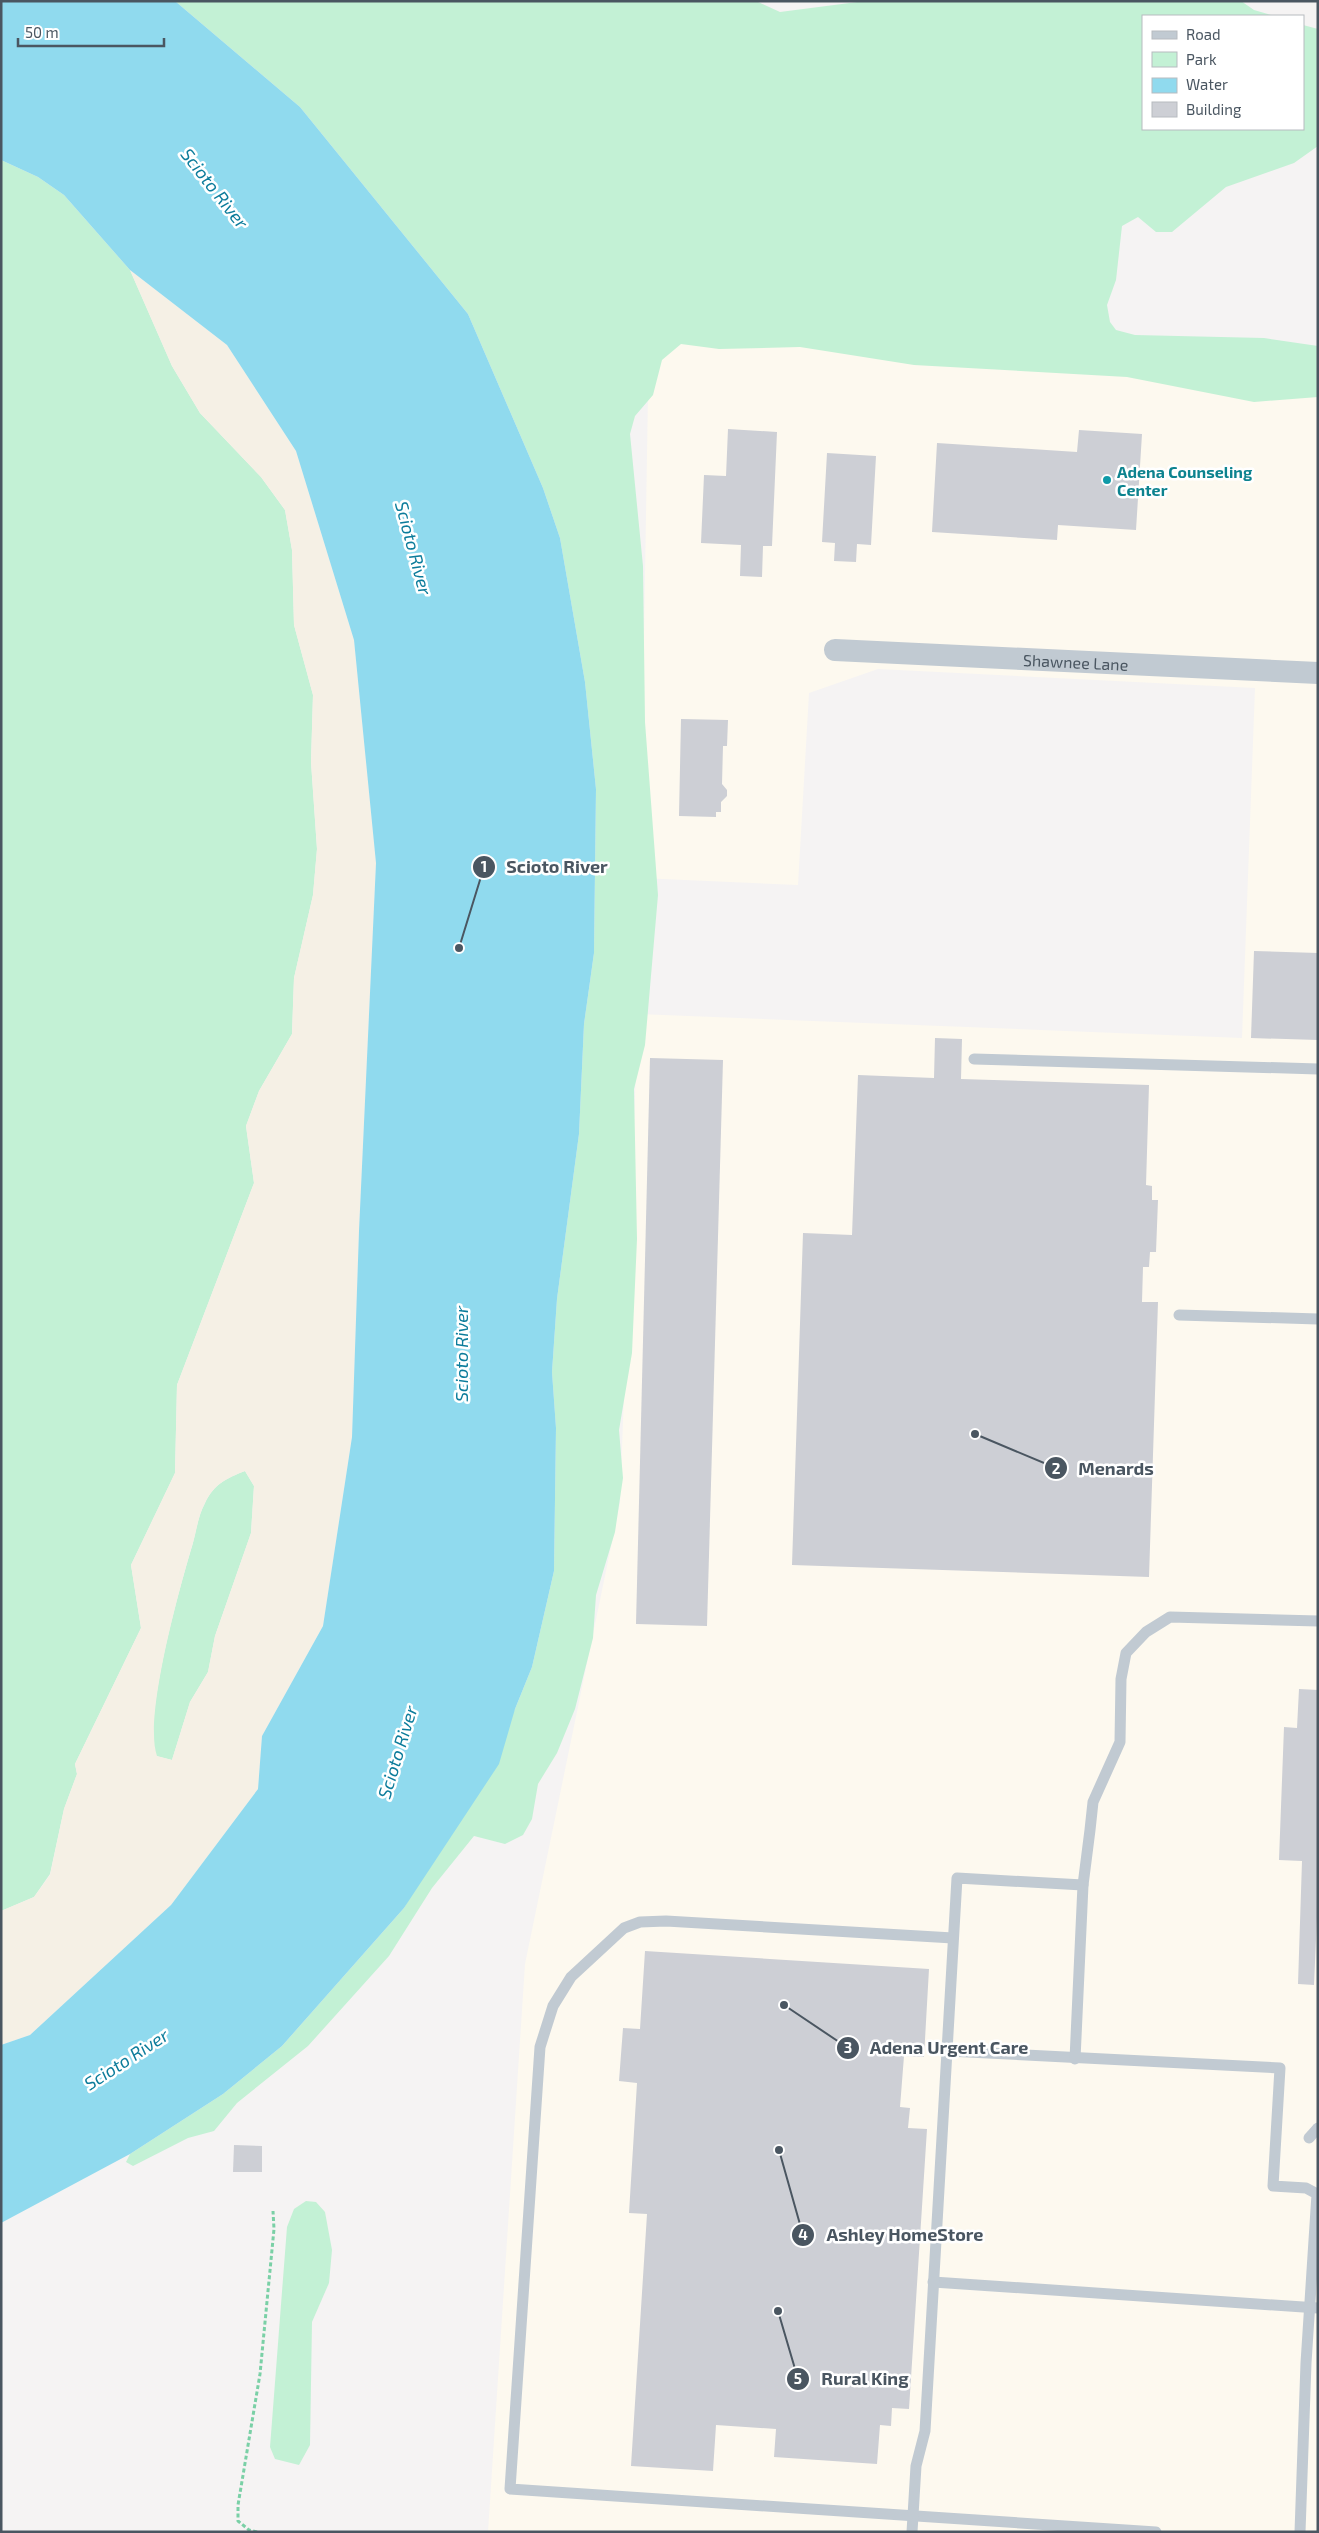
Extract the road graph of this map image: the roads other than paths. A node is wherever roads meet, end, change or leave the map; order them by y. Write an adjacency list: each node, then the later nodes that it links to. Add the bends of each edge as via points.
1 (835, 650): 2 (street, Shawnee Lane)
2 (1318, 673)
3 (974, 1058): 4 (lane)
4 (1318, 1069)
5 (1179, 1315): 6 (lane)
6 (1318, 1319)
7 (1318, 1621): 8 (lane, via 1170,1617 1146,1632 1126,1652 1121,1679 1120,1742 1093,1802)
8 (1083, 1885): 9 (lane, via 957,1878); 11 (lane)
9 (953, 1938): 10 (lane); 16 (lane, via 640,1922 624,1928 571,1977 553,2006 540,2047 510,2489)
10 (948, 2052): 11 (lane); 14 (lane)
11 (1075, 2059): 15 (lane, via 1280,2068 1273,2186 1306,2188 1317,2194)
12 (1318, 2128): 13 (lane)
13 (1309, 2138)
14 (933, 2282): 15 (lane); 16 (lane, via 925,2431 916,2466)
15 (1314, 2308): 19 (lane)
16 (913, 2515): 17 (lane); 18 (lane)
17 (912, 2532)
18 (1156, 2532)
19 (1300, 2532)

